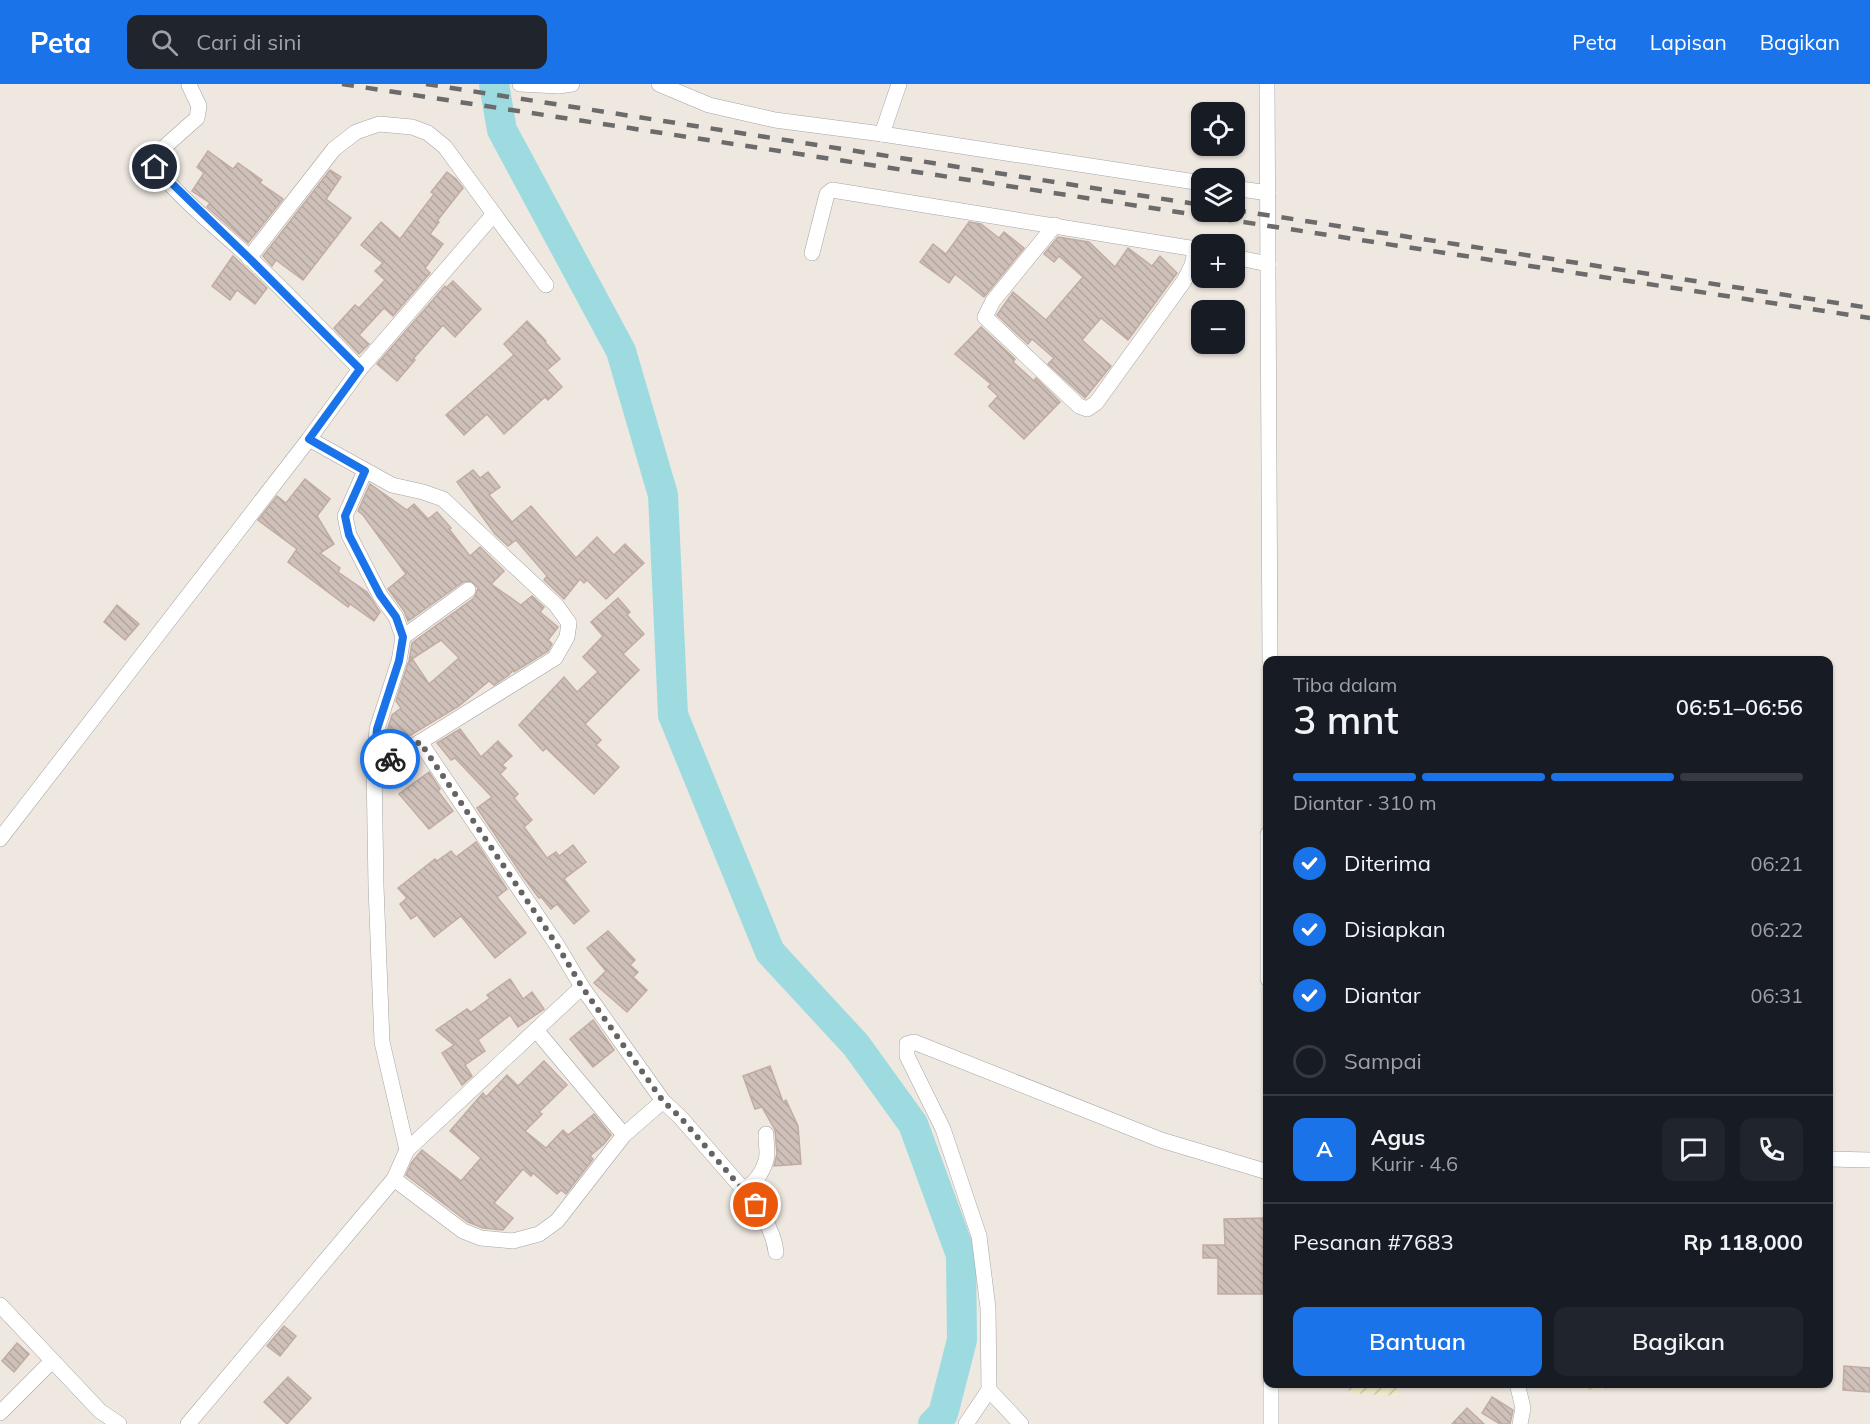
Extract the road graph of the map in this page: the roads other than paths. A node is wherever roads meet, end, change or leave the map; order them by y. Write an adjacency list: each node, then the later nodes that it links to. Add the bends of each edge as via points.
1 (520, 84): 2 (street)
2 (563, 84)
3 (659, 84): 7 (street, via 709,105 775,120)
4 (899, 84): 7 (street)
5 (1268, 84): 10 (street)
6 (189, 85): 15 (street, via 199,106 196,117 152,158 155,167)
7 (882, 134): 8 (street)
8 (1191, 181)
9 (1245, 190): 10 (street)
10 (1268, 193): 17 (street)
11 (494, 214): 15 (street, via 445,147 428,133 412,127 379,124 356,132 334,149); 19 (street); 20 (street)
12 (1054, 225): 13 (street); 14 (street, via 832,190 827,194); 18 (street, via 993,301 985,317 1079,406 1087,409 1096,403)
13 (1191, 248)
14 (812, 253)
15 (249, 258): 20 (street)
16 (1245, 259): 17 (street)
17 (1268, 264): 25 (street)
18 (1191, 268)
19 (546, 285)
20 (360, 369): 21 (street)
21 (309, 439): 22 (street); 28 (street)
22 (365, 471): 24 (street, via 345,516 349,535 396,617); 26 (street, via 392,485 442,499 556,606 569,623 567,637 555,658)
23 (468, 591): 24 (street)
24 (403, 637): 27 (street, via 377,729)
25 (1270, 656)
26 (420, 742): 27 (street); 29 (street)
27 (374, 767): 34 (street, via 382,1042)
28 (0, 839)
29 (582, 987): 30 (street); 31 (street)
30 (536, 1030): 33 (street); 34 (street)
31 (663, 1101): 33 (street); 39 (street)
32 (766, 1134): 39 (street, via 767,1156 762,1170 752,1184)
33 (624, 1135): 38 (street, via 557,1221 539,1234 513,1241 481,1238 464,1231)
34 (407, 1150): 38 (street)
35 (1833, 1159): 36 (street)
36 (1870, 1160)
37 (1263, 1171): 45 (street, via 1161,1140 914,1042 907,1044 907,1056 944,1129 979,1236 988,1308)
38 (394, 1179): 48 (street)
39 (742, 1188): 40 (street, via 774,1236)
40 (776, 1252)
41 (0, 1305): 42 (street)
42 (52, 1361): 46 (street); 47 (street, via 100,1412)
43 (1271, 1388): 51 (street)
44 (1518, 1388): 52 (street, via 1523,1408)
45 (989, 1390): 49 (street); 50 (street)
46 (0, 1413)
47 (119, 1424)
48 (188, 1424)
49 (966, 1424)
50 (1021, 1424)
51 (1271, 1424)
52 (1520, 1424)

